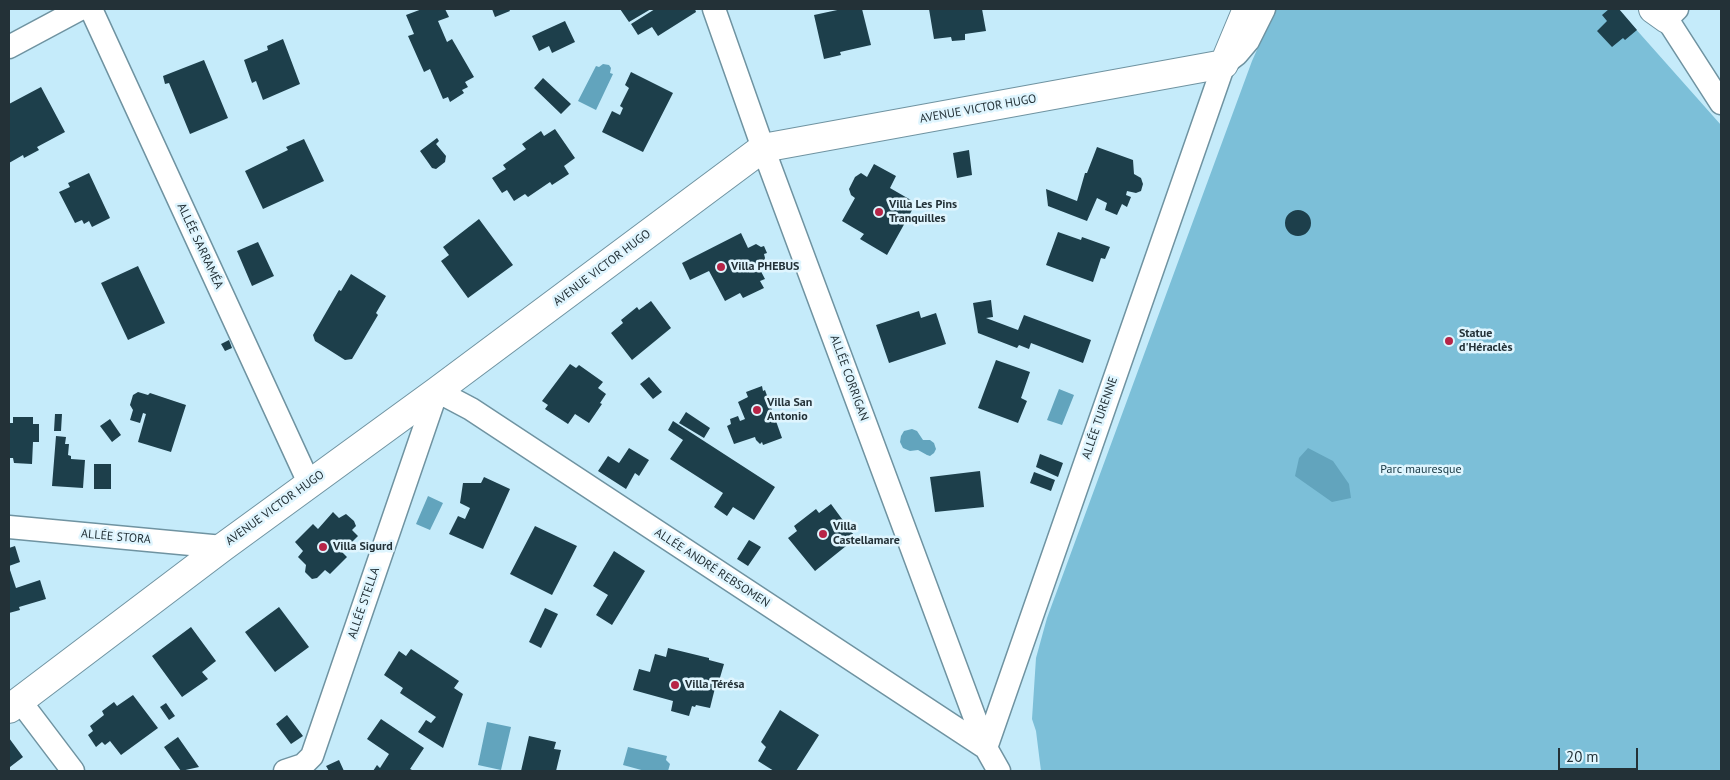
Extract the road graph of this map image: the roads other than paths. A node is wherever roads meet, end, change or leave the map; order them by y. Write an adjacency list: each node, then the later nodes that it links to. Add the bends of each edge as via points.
1 (80, 9): 7 (street)
2 (91, 9): 12 (street, ALLÉE SARRAMÉA)
3 (714, 9): 10 (street, ALLÉE CORRIGAN)
4 (1247, 9): 8 (street)
5 (1264, 9): 8 (street, via 1248,41)
6 (1666, 11): 9 (street)
7 (9, 47)
8 (1224, 64): 10 (street, AVENUE VICTOR HUGO); 16 (street, ALLÉE TURENNE)
9 (1721, 103)
10 (764, 148): 11 (street, AVENUE VICTOR HUGO); 16 (street, ALLÉE CORRIGAN)
11 (437, 391): 12 (street, AVENUE VICTOR HUGO); 16 (street, ALLÉE ANDRÉ REBSOMEN, via 471,409); 18 (street, ALLÉE STELLA, via 312,756 303,765)
12 (309, 484): 14 (street, AVENUE VICTOR HUGO)
13 (9, 527): 14 (street, ALLÉE STORA)
14 (223, 547): 15 (street, AVENUE VICTOR HUGO)
15 (14, 705): 17 (street)
16 (986, 748): 19 (street)
17 (73, 771)
18 (285, 771)
19 (999, 771)

